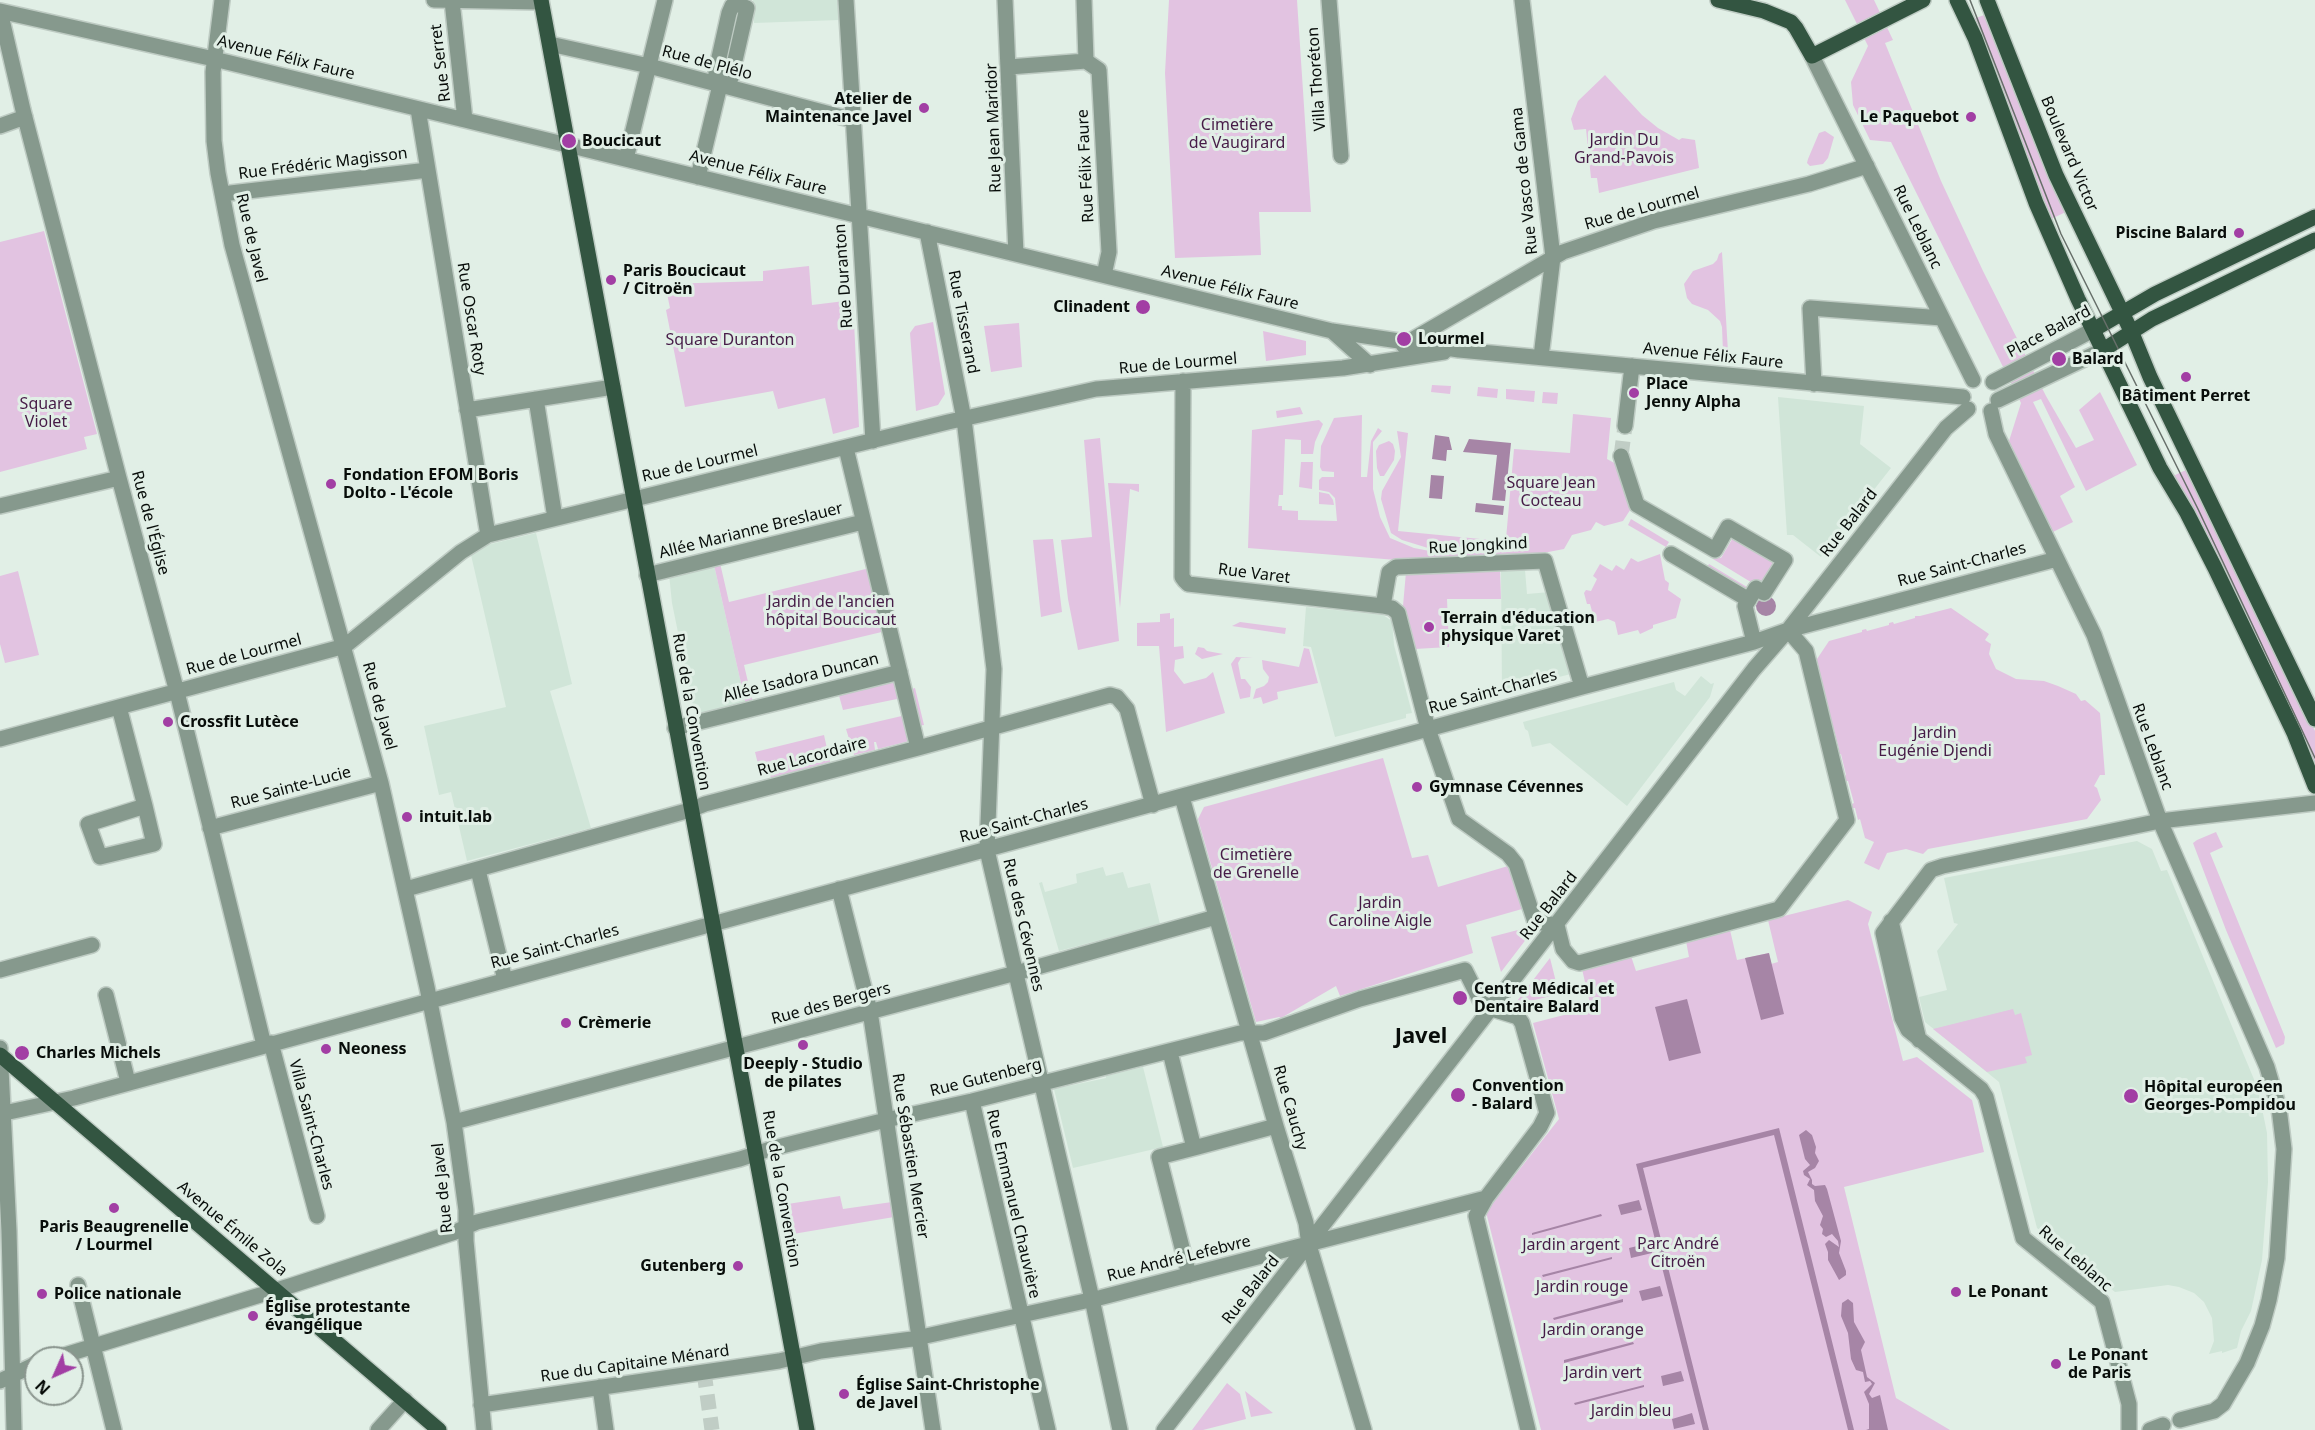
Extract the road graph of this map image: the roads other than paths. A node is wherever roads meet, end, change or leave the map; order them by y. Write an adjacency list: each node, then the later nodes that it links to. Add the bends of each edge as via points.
1 (222, 0): 18 (street, Rue de Javel)
2 (434, 0): 13 (street)
3 (664, 0): 20 (street)
4 (846, 0): 26 (street, Rue Duranton)
5 (1005, 0): 21 (street, Rue Jean Maridor)
6 (1084, 0): 19 (street)
7 (1329, 0): 29 (street, Villa Thoréton)
8 (1522, 0): 40 (street, Rue Vasco de Gama)
9 (1718, 0): 17 (main road, via 1791,22)
10 (1923, 0): 17 (main road)
11 (1957, 0): 45 (main road, via 2036,203)
12 (1987, 0): 42 (main road, Boulevard Victor, via 2048,158)
13 (452, 1): 14 (street); 25 (street, Rue Serret)
14 (541, 1): 16 (main road, Rue de la Convention)
15 (0, 11): 18 (street, Avenue Félix Faure); 24 (street, Rue de l'Église)
16 (550, 44): 20 (street, Rue de Plélo); 28 (main road, Rue de la Convention)
17 (1812, 56): 31 (street, Rue Leblanc)
18 (214, 59): 23 (street, Avenue Félix Faure); 34 (street, Rue de Javel, via 214,141)
19 (1086, 61): 21 (street); 41 (street, Rue Félix Faure, via 1099,70 1109,252)
20 (649, 66): 22 (street, Rue de Plélo); 30 (street)
21 (1010, 67): 39 (street, Rue Jean Maridor)
22 (720, 85): 26 (street, Rue de Plélo); 33 (street)
23 (418, 109): 25 (street, Avenue Félix Faure); 32 (street, Rue Oscar Roty)
24 (25, 117): 27 (street); 69 (street, Rue de l'Église)
25 (465, 120): 28 (street, Avenue Félix Faure)
26 (854, 120): 35 (street, Rue Duranton)
27 (0, 126)
28 (568, 145): 30 (street, Avenue Félix Faure); 59 (main road, Rue de la Convention)
29 (1341, 156)
30 (626, 159): 33 (street, Avenue Félix Faure)
31 (1867, 166): 40 (street, Rue de Lourmel, via 1654,221); 43 (street, Rue Leblanc)
32 (428, 170): 34 (street, Rue Frédéric Magisson); 63 (street, Rue Oscar Roty)
33 (698, 177): 35 (street, Avenue Félix Faure)
34 (222, 194): 82 (street, Rue de Javel, via 232,245)
35 (858, 216): 37 (street, Avenue Félix Faure); 66 (street, Rue Duranton)
36 (2315, 217): 42 (main road, Place Balard)
37 (927, 232): 39 (street, Avenue Félix Faure); 64 (street, Rue Tisserand)
38 (2315, 240): 47 (main road, via 2152,319)
39 (1016, 254): 41 (street, Avenue Félix Faure)
40 (1553, 257): 44 (street, Rue de Lourmel); 52 (street, Rue Vasco de Gama)
41 (1104, 275): 46 (street, Avenue Félix Faure)
42 (2122, 313): 45 (main road, Place Balard); 47 (main road, Boulevard Victor)
43 (1942, 318): 55 (street, Rue Leblanc); 58 (street, via 1810,308)
44 (1442, 321): 49 (street, Rue de Lourmel); 50 (street)
45 (2093, 330): 51 (main road); 57 (street, Place Balard)
46 (1332, 331): 48 (street, Avenue Félix Faure); 53 (street, Avenue Félix Faure)
47 (2132, 333): 51 (main road); 87 (main road, Boulevard Victor)
48 (1383, 339): 49 (street, Avenue Félix Faure); 53 (street, via 1369,354)
49 (1407, 343): 50 (street, Avenue Félix Faure); 53 (street, Rue de Lourmel)
50 (1454, 349): 52 (street, Avenue Félix Faure); 53 (street, Avenue Félix Faure)
51 (2103, 350): 62 (street); 94 (main road, via 2160,468 2215,568 2294,733)
52 (1541, 357): 54 (street, Avenue Félix Faure)
53 (1370, 365): 56 (street, Rue de Lourmel)
54 (1632, 366): 58 (street, Avenue Félix Faure); 65 (street)
55 (1973, 380): 57 (street, via 1984,378); 61 (street, via 1964,389)
56 (1183, 381): 64 (street, Rue de Lourmel, via 1096,389); 79 (street, Rue Varet, via 1185,581)
57 (1993, 382): 62 (street, via 1998,389)
58 (1814, 384): 61 (street, Avenue Félix Faure)
59 (613, 387): 60 (street); 70 (main road, Rue de la Convention)
60 (536, 399): 63 (street); 72 (street)
61 (1966, 403): 62 (street, via 1981,414); 80 (street, Rue Balard)
62 (1994, 406): 76 (street, Rue Leblanc, via 1996,434)
63 (467, 410): 74 (street, Rue Oscar Roty)
64 (964, 419): 66 (street, Rue de Lourmel); 88 (street, Rue des Cévennes, via 994,669)
65 (1625, 426)
66 (873, 441): 67 (street, Rue de Lourmel)
67 (846, 448): 70 (street, Rue de Lourmel); 73 (street)
68 (1621, 456): 78 (street, via 1637,505 1715,550 1728,527 1785,560 1764,593)
69 (119, 478): 71 (street); 85 (street, Rue de l'Église)
70 (633, 498): 72 (street, Rue de Lourmel); 77 (main road, Rue de la Convention)
71 (0, 506)
72 (555, 518): 74 (street, Rue de Lourmel)
73 (862, 522): 77 (street, Allée Marianne Breslauer); 83 (street)
74 (488, 535): 82 (street, Rue de Lourmel, via 461,552)
75 (1671, 554): 78 (street)
76 (2057, 559): 80 (street, Rue Saint-Charles); 100 (street, Rue Leblanc, via 2094,635)
77 (647, 575): 89 (main road, Rue de la Convention)
78 (1753, 594): 81 (street, via 1745,606)
79 (1383, 606): 84 (street, Rue Jongkind, via 1389,572 1396,567 1545,561); 90 (street, via 1398,613)
80 (1788, 630): 81 (street, Rue Saint-Charles); 108 (street, Rue Balard); 108 (street, via 1806,651 1848,818 1790,897 1774,911 1579,963 1563,949)
81 (1754, 642): 84 (street, Rue Saint-Charles)
82 (345, 646): 85 (street, Rue de Lourmel); 93 (street, Rue de Javel)
83 (900, 672): 89 (street, Allée Isadora Duncan); 92 (street)
84 (1582, 687): 90 (street, Rue Saint-Charles)
85 (177, 692): 86 (street, Rue de Lourmel); 101 (street, Rue de l'Église)
86 (119, 707): 91 (street, Rue de Lourmel); 98 (street)
87 (2315, 719)
88 (992, 727): 92 (street, Rue Lacordaire); 97 (street, Rue Lacordaire, via 1110,695 1117,697 1126,709); 102 (street, Rue des Cévennes)
89 (675, 728): 99 (main road, Rue de la Convention)
90 (1428, 729): 95 (street, Rue Saint-Charles); 108 (street, via 1459,819 1516,864 1535,922)
91 (0, 739)
92 (918, 748): 99 (street, Rue Lacordaire)
93 (381, 783): 101 (street, Rue Sainte-Lucie); 104 (street, Rue de Javel)
94 (2315, 786)
95 (1182, 796): 97 (street, Rue Saint-Charles); 106 (street, Rue Cauchy)
96 (2315, 803): 100 (street)
97 (1152, 805): 102 (street, Rue Saint-Charles)
98 (144, 806): 98 (street, via 88,824 100,857 154,844)
99 (690, 810): 103 (street, Rue Lacordaire); 107 (main road, Rue de la Convention)
100 (2160, 821): 151 (street, via 2267,1066 2279,1108 2284,1149 2277,1258 2255,1345 2223,1404 2214,1411); 165 (street, Rue Leblanc, via 1931,870 1883,933 1908,1030 1986,1097 2023,1238 2102,1302 2129,1404)
101 (210, 828): 118 (street, Rue de l'Église)
102 (987, 850): 105 (street, Rue Saint-Charles); 111 (street, Rue des Cévennes)
103 (478, 870): 104 (street, Rue Lacordaire); 112 (street)
104 (406, 889): 114 (street, Rue de Javel)
105 (839, 889): 107 (street, Rue Saint-Charles); 116 (street, Rue Sébastien Mercier)
106 (1216, 916): 111 (street, Rue des Bergers); 117 (street, Rue Cauchy)
107 (711, 923): 112 (street, Rue Saint-Charles); 119 (main road, Rue de la Convention)
108 (1557, 925): 115 (street, Rue Balard)
109 (92, 945): 110 (street)
110 (0, 970)
111 (1016, 974): 116 (street, Rue des Bergers); 124 (street, Rue des Cévennes)
112 (505, 980): 114 (street, Rue Saint-Charles)
113 (106, 995): 123 (street)
114 (430, 1000): 118 (street, Rue Saint-Charles); 129 (street, Rue de Javel)
115 (1492, 1009): 117 (street, Rue Gutenberg, via 1481,1002 1465,970 1360,999 1264,1033); 133 (street, via 1518,1017 1522,1023 1547,1113); 136 (street, Rue Balard)
116 (870, 1011): 119 (street, Rue des Bergers); 128 (street, Rue Sébastien Mercier)
117 (1249, 1033): 121 (street, Rue Gutenberg); 130 (street, Rue Cauchy)
118 (268, 1044): 123 (street, Rue Saint-Charles); 134 (street, Villa Saint-Charles)
119 (737, 1047): 129 (street, Rue des Bergers); 132 (main road, Rue de la Convention)
120 (0, 1048): 122 (street)
121 (1170, 1052): 124 (street, Rue Gutenberg); 131 (street)
122 (0, 1055): 126 (main road, Avenue Émile Zola); 127 (street)
123 (128, 1082): 126 (street, Rue Saint-Charles)
124 (1042, 1083): 125 (street, Rue Gutenberg); 140 (street, Rue des Cévennes)
125 (972, 1101): 128 (street, Rue Gutenberg); 141 (street, Rue Emmanuel Chauvière)
126 (55, 1102): 127 (street, Rue Saint-Charles); 139 (main road, Avenue Émile Zola)
127 (1, 1114): 147 (street)
128 (886, 1120): 132 (street, Rue Gutenberg); 142 (street, Rue Sébastien Mercier)
129 (454, 1122): 135 (street, Rue de Javel)
130 (1276, 1126): 131 (street); 136 (street, Rue Cauchy)
131 (1194, 1148): 137 (street, via 1159,1157)
132 (755, 1154): 135 (street, Rue Gutenberg); 145 (main road, Rue de la Convention)
133 (1486, 1198): 136 (street, Rue André Lefebvre); 164 (street, via 1476,1216)
134 (317, 1216)
135 (466, 1228): 139 (street, Rue Gutenberg); 150 (street, Rue de Javel)
136 (1309, 1245): 137 (street, Rue André Lefebvre); 162 (street, Rue Balard); 163 (street, Rue Cauchy)
137 (1189, 1275): 140 (street, Rue André Lefebvre)
138 (78, 1285): 143 (street)
139 (276, 1290): 143 (street, Rue Gutenberg); 149 (main road, Avenue Émile Zola)
140 (1092, 1299): 141 (street, Rue André Lefebvre); 161 (street, Rue des Cévennes)
141 (1020, 1315): 142 (street, Rue André Lefebvre); 160 (street, Rue Emmanuel Chauvière)
142 (920, 1337): 145 (street, Rue du Capitaine Ménard); 159 (street, Rue Sébastien Mercier)
143 (93, 1347): 144 (street, Rue Gutenberg); 153 (street)
144 (84, 1350)
145 (793, 1358): 148 (street, Rue du Capitaine Ménard); 158 (main road, Rue de la Convention)
146 (24, 1369): 147 (street)
147 (7, 1377): 152 (street)
148 (600, 1387): 150 (street, Rue du Capitaine Ménard); 157 (street)
149 (405, 1400): 154 (street); 155 (main road, Avenue Émile Zola)
150 (481, 1405): 156 (street, Rue de Javel)
151 (2180, 1420)
152 (14, 1430)
153 (114, 1430)
154 (378, 1430)
155 (439, 1430)
156 (484, 1430)
157 (606, 1430)
158 (807, 1430)
159 (933, 1430)
160 (1048, 1430)
161 (1120, 1430)
162 (1164, 1430)
163 (1364, 1430)
164 (1528, 1430)
165 (2129, 1430)

